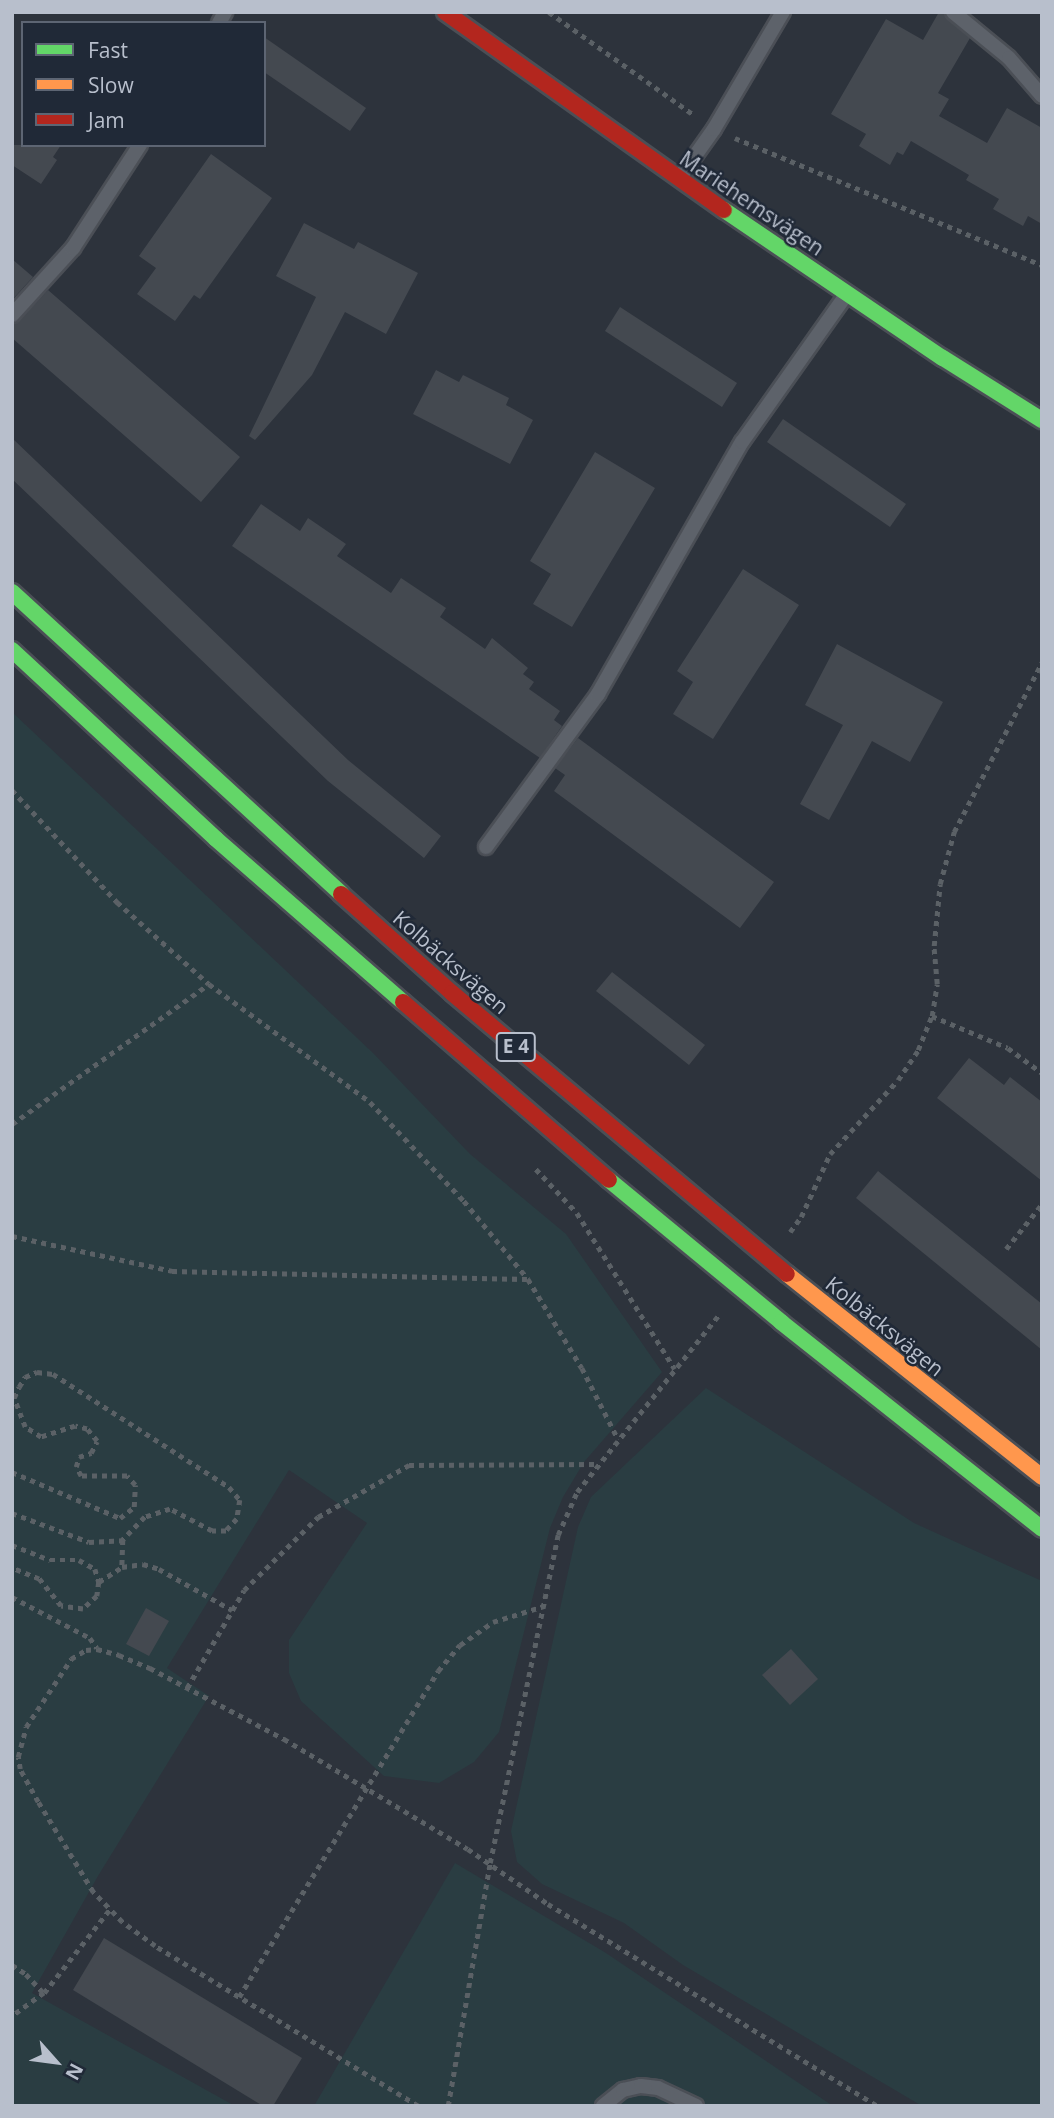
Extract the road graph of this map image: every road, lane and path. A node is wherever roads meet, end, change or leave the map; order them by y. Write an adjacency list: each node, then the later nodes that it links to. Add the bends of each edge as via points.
1 (445, 12): 8 (main road, Mariehemsvägen)
2 (549, 12): 6 (path)
3 (783, 12): 6 (lane)
4 (953, 12): 5 (lane, via 1009,58)
5 (1042, 96)
6 (714, 128): 8 (lane); 9 (path)
7 (139, 147): 11 (lane, via 73,248)
8 (679, 179): 10 (main road, Mariehemsvägen)
9 (1042, 265)
10 (847, 294): 12 (main road, Mariehemsvägen); 17 (lane, via 742,442 598,694)
11 (12, 315)
12 (1042, 420)
13 (12, 592): 33 (main road, Kolbäcksvägen / E 4, via 452,993 806,1289)
14 (12, 650): 35 (main road, E 4, via 216,839 583,1158 780,1322)
15 (1042, 662): 19 (path, via 954,832 940,884)
16 (12, 790): 18 (path, via 117,902)
17 (486, 847)
18 (209, 984): 21 (path); 27 (path, via 370,1102 464,1201)
19 (932, 1016): 20 (path, via 1008,1048); 25 (path, via 918,1050 898,1080 830,1154 801,1217)
20 (1042, 1073)
21 (12, 1124)
22 (532, 1165): 29 (path, via 577,1213)
23 (1042, 1204): 26 (path)
24 (12, 1236): 27 (path, via 172,1271)
25 (786, 1237)
26 (1006, 1249)
27 (528, 1279): 30 (path)
28 (719, 1315): 29 (path)
29 (675, 1369): 30 (path)
30 (618, 1439): 31 (path)
31 (598, 1464): 42 (path, via 577,1492 558,1535); 43 (path, via 409,1465 318,1517 244,1590)
32 (12, 1472): 36 (path, via 120,1518 134,1507 135,1485 127,1476 81,1476 76,1467 79,1457 91,1453 96,1441 87,1429 75,1426 41,1437 25,1426 14,1398 25,1377 37,1372 53,1374 229,1487 240,1500 237,1519 226,1531 212,1531 170,1509 145,1517)
33 (1042, 1477)
34 (12, 1513): 36 (path, via 89,1542)
35 (1042, 1529)
36 (123, 1540): 38 (path)
37 (12, 1545): 40 (path, via 50,1560 79,1560 95,1569)
38 (122, 1567): 40 (path); 43 (path, via 142,1564 159,1569)
39 (12, 1568): 40 (path, via 39,1579 61,1606 71,1608 83,1609 97,1596)
40 (99, 1582)
41 (12, 1597): 44 (path, via 90,1638)
42 (544, 1606): 46 (path, via 493,1622 460,1645 438,1671); 47 (path)
43 (232, 1611): 45 (path)
44 (97, 1649): 45 (path, via 150,1668); 48 (path, via 86,1650 64,1668 26,1727 18,1756 20,1769 45,1814 93,1892)
45 (187, 1688): 46 (path)
46 (365, 1788): 47 (path); 51 (path)
47 (490, 1863): 54 (path); 57 (path, via 548,1904)
48 (110, 1909): 50 (path); 51 (path, via 155,1946)
49 (12, 1965): 50 (path)
50 (44, 1993): 52 (path)
51 (239, 1997): 53 (path)
52 (12, 2016)
53 (418, 2106)
54 (448, 2106)
55 (603, 2106): 56 (lane, via 623,2090 641,2086 658,2088)
56 (696, 2106)
57 (877, 2106)

